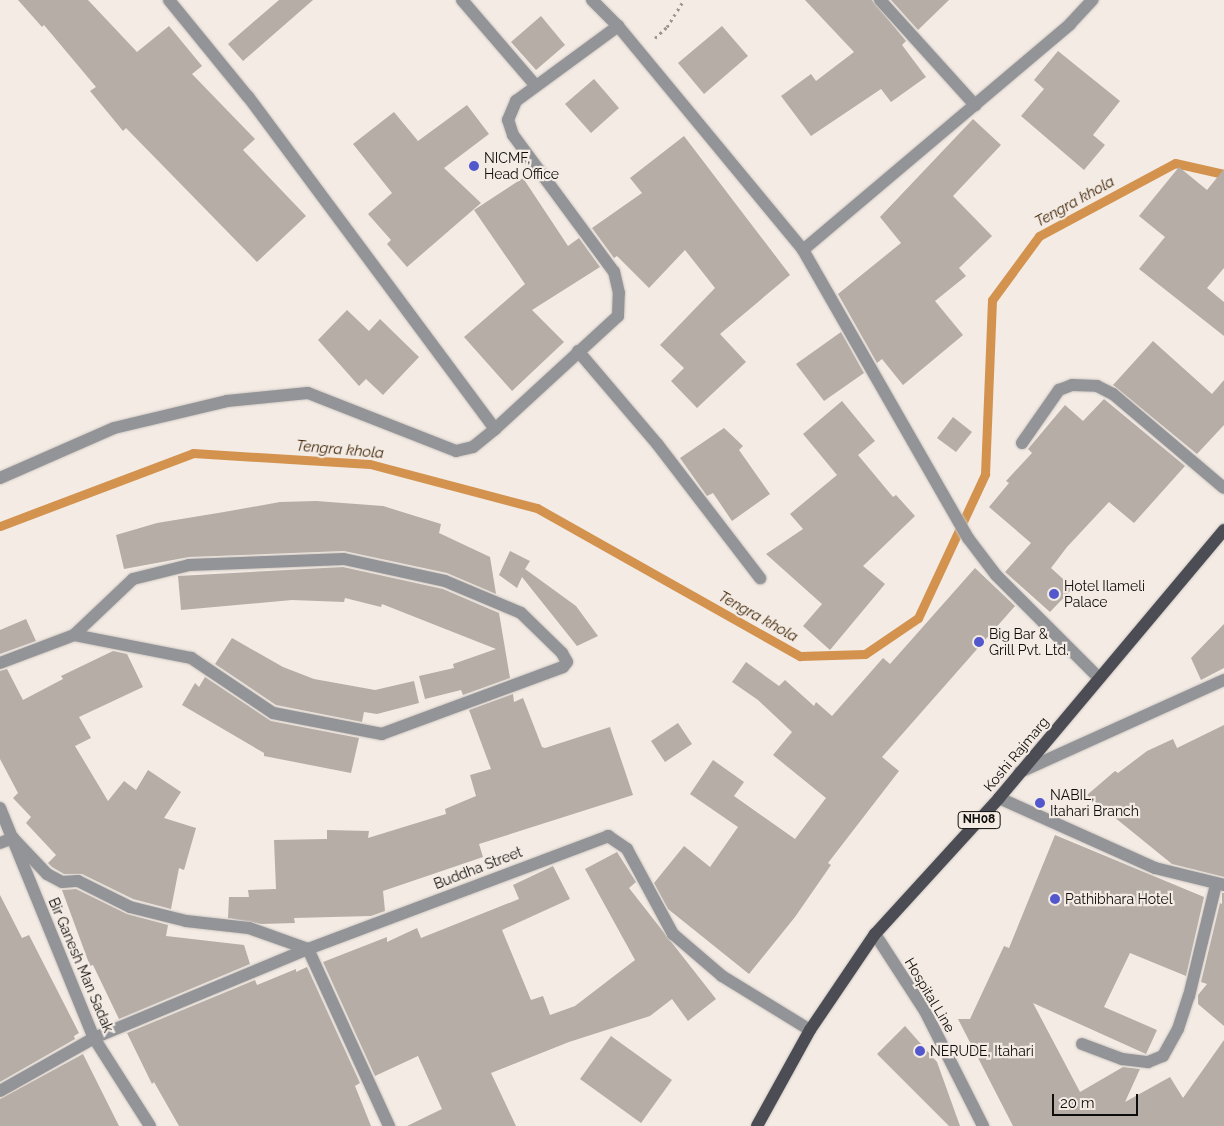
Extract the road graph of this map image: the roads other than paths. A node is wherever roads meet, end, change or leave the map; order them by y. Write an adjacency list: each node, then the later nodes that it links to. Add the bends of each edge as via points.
1 (169, 0): 11 (street, via 254,105)
2 (462, 0): 7 (street)
3 (592, 0): 6 (street)
4 (880, 0): 8 (street)
5 (1092, 0): 8 (street, via 1070,24)
6 (618, 26): 7 (street); 9 (street)
7 (536, 86): 10 (street, via 516,101 508,120 513,135 614,272 619,293 618,316)
8 (975, 105): 9 (street)
9 (803, 250): 19 (street, via 968,538 996,575)
10 (578, 351): 11 (street); 16 (street, via 658,445)
11 (495, 429): 13 (street, via 472,447 456,451 308,393 228,401 114,428)
12 (1022, 443): 14 (street, via 1059,390 1072,385 1096,386 1112,394)
13 (0, 478)
14 (1224, 488)
15 (1224, 530): 19 (main road, Koshi Rajmarg / NH08)
16 (760, 578)
17 (74, 635): 17 (street, via 191,658 273,713 382,734 564,667 567,662 562,653 521,613 445,581 344,560 189,565 133,579); 18 (street)
18 (0, 663)
19 (1099, 678): 21 (main road, Koshi Rajmarg / NH08)
20 (1224, 680): 21 (street)
21 (1020, 772): 22 (main road, Koshi Rajmarg / NH08)
22 (999, 798): 26 (street, via 1155,868); 27 (main road, Koshi Rajmarg / NH08)
23 (0, 808): 24 (street, Bir Ganesh Man Sadak)
24 (13, 838): 25 (street); 28 (street, via 47,874 62,882 78,881 130,907 159,916 249,928); 30 (street, Bir Ganesh Man Sadak)
25 (0, 844)
26 (1220, 885): 31 (street, via 1189,996 1178,1029 1163,1056 1148,1062 1122,1059)
27 (875, 934): 29 (main road, Koshi Rajmarg / NH08); 36 (street, Hospital Line, via 925,1011)
28 (308, 949): 29 (street, Buddha Street, via 608,836 628,849 673,934 722,976); 30 (street, Buddha Street); 34 (street)
29 (810, 1030): 35 (main road, Koshi Rajmarg / NH08)
30 (94, 1038): 32 (street, Buddha Street); 33 (street, Bir Ganesh Man Sadak)
31 (1082, 1044)
32 (0, 1090)
33 (150, 1126)
34 (389, 1126)
35 (757, 1126)
36 (983, 1126)

